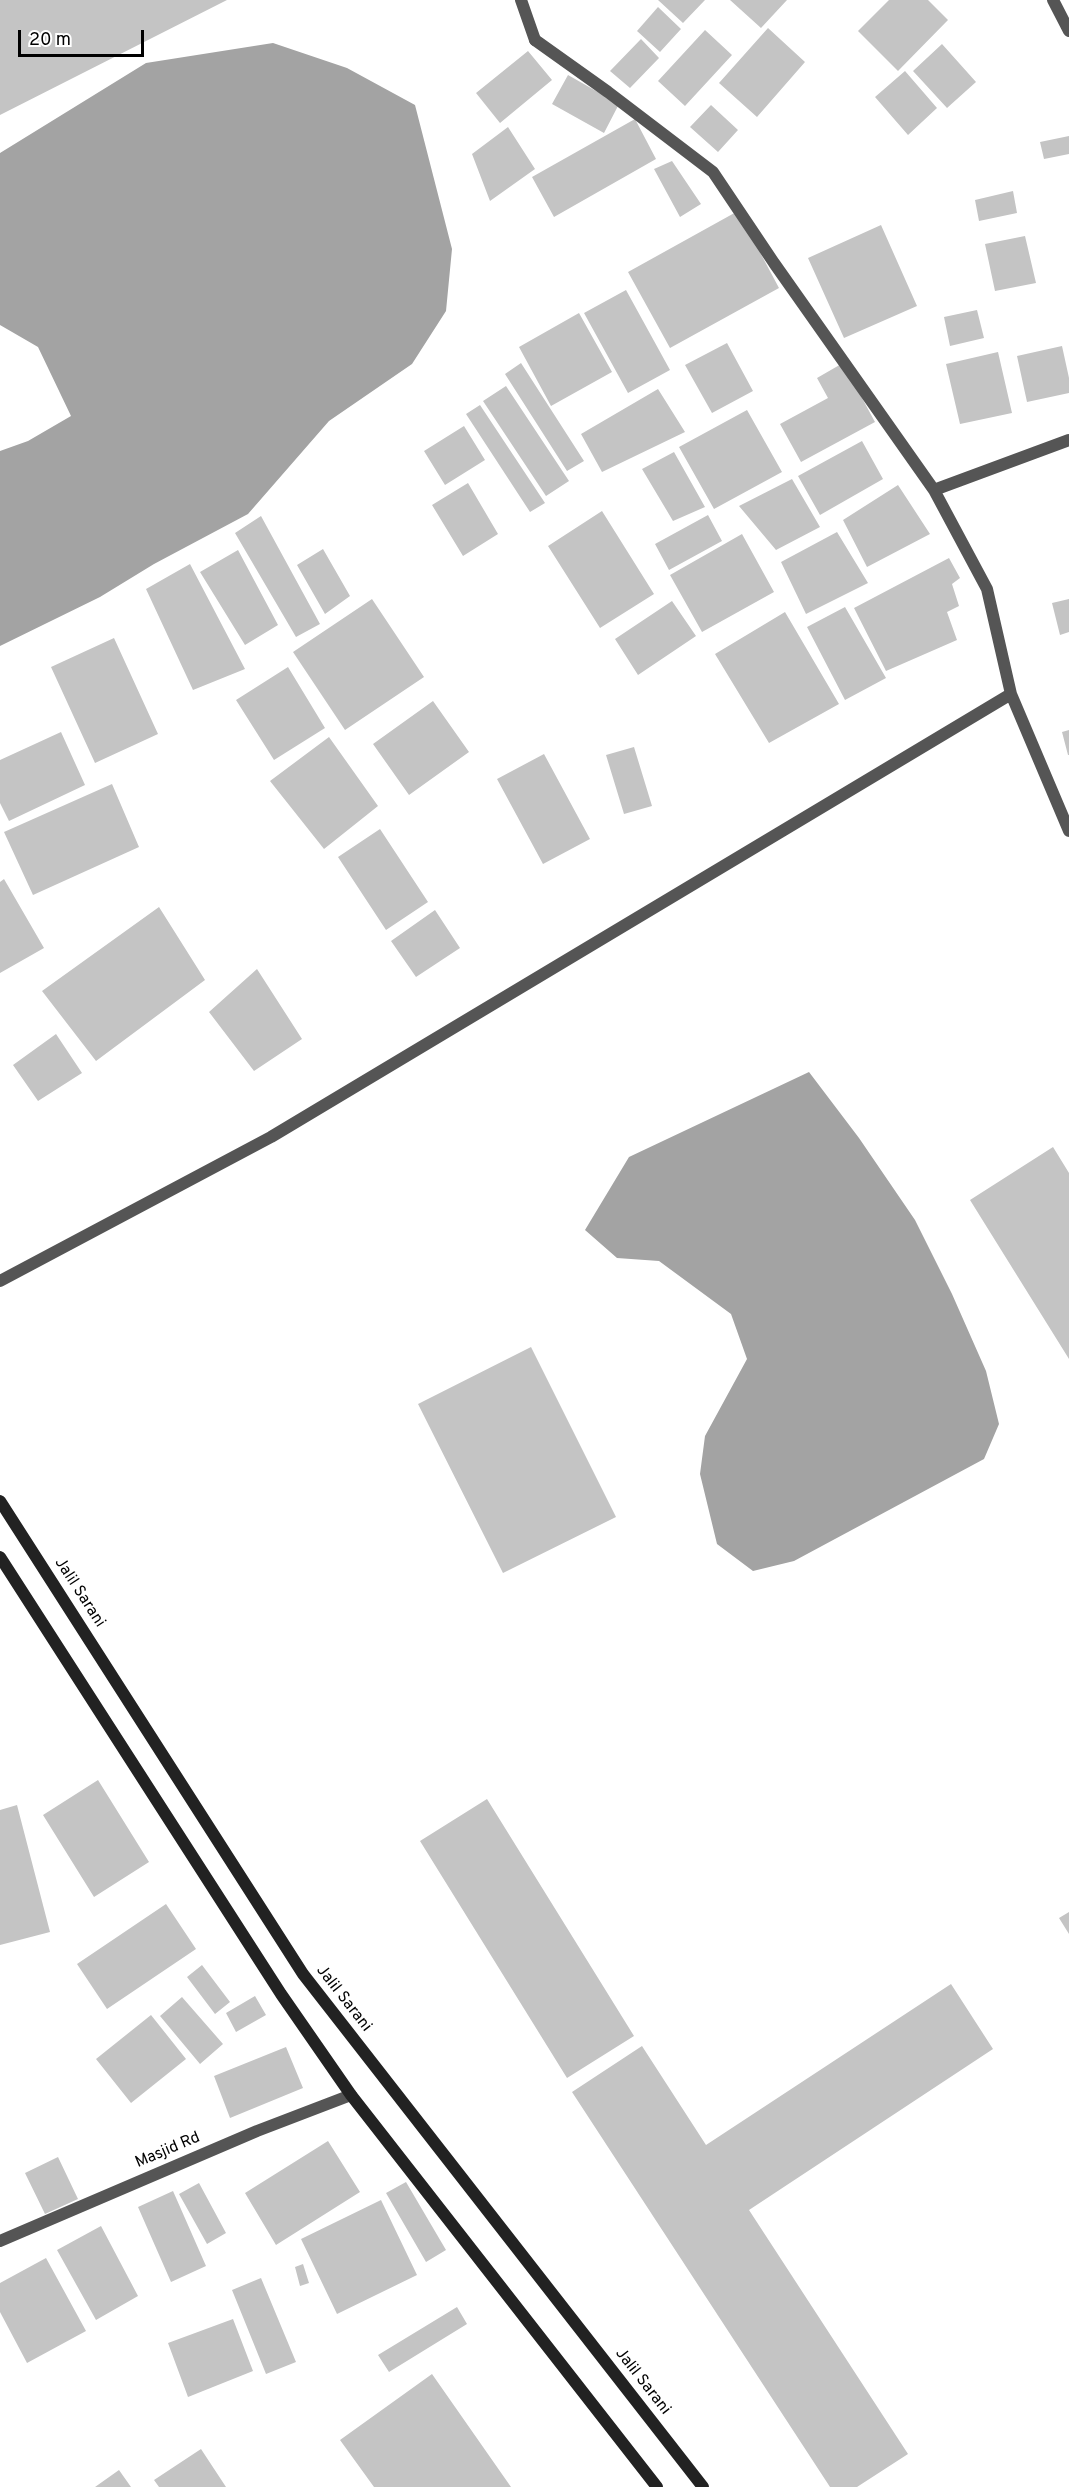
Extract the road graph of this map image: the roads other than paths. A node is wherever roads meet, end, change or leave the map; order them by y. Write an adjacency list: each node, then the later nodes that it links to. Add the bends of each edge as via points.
1 (520, 0): 5 (street, via 535,40 712,172)
2 (1053, 0): 3 (street)
3 (1069, 32)
4 (1069, 440): 5 (street)
5 (934, 490): 6 (street, via 987,589)
6 (1011, 694): 7 (street); 8 (street, via 271,1137)
7 (1069, 831)
8 (0, 1281)
9 (0, 1501): 14 (main road, Jalil Sarani, via 303,1974)
10 (0, 1557): 11 (main road)
11 (351, 2095): 12 (street, Masjid Rd); 13 (main road)
12 (0, 2241)
13 (657, 2487)
14 (703, 2487)

